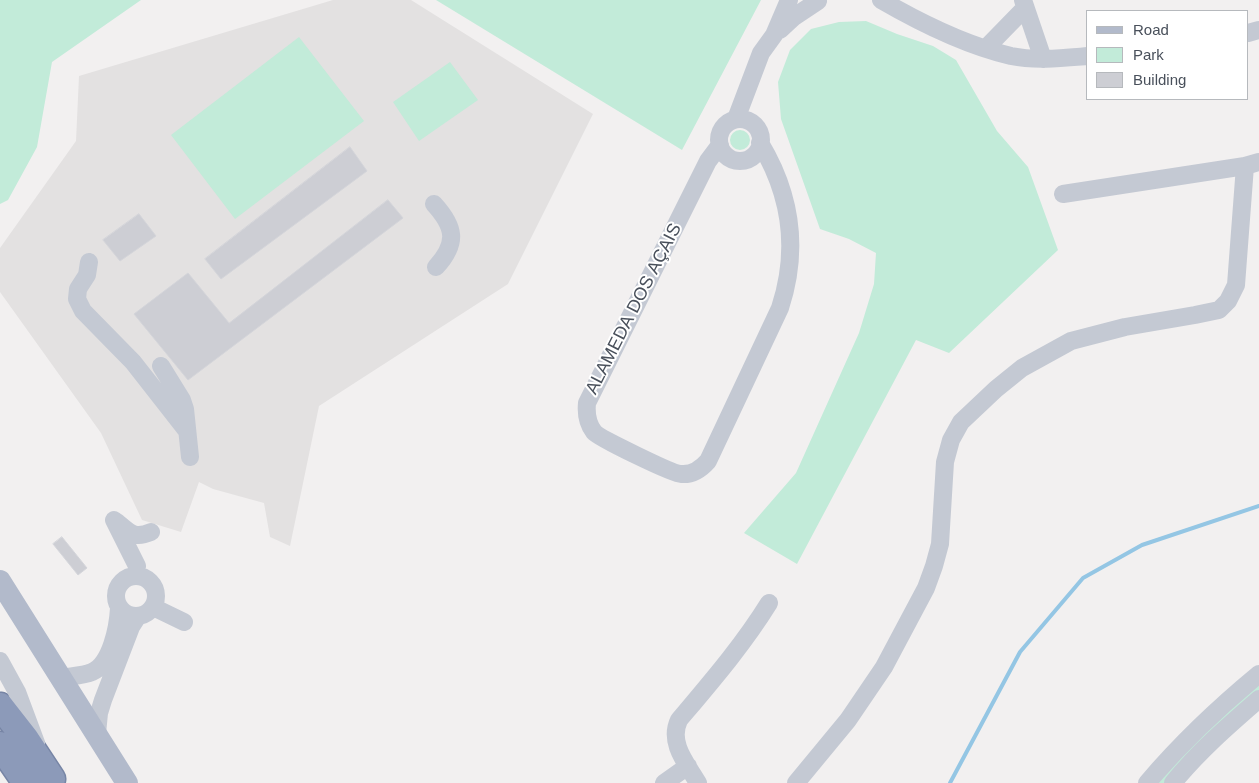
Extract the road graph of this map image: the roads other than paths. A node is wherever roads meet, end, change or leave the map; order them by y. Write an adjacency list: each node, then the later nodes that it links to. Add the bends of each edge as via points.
1 (789, 0): 5 (street)
2 (816, 0): 5 (street)
3 (879, 1): 6 (street, via 934,28)
4 (1024, 4): 6 (street); 8 (street)
5 (774, 35): 9 (street, via 761,53)
6 (986, 48): 8 (street, via 1012,56)
7 (1086, 56): 8 (street)
8 (1043, 59)
9 (752, 80): 10 (street); 11 (street)
10 (736, 119): 11 (street); 13 (street, via 721,132)
11 (754, 125): 12 (street)
12 (760, 143): 14 (street, via 758,150); 17 (street)
13 (720, 145): 14 (street, via 728,156); 16 (street)
14 (741, 159): 16 (street, via 715,170); 17 (street)
15 (1252, 164): 18 (street); 48 (street, via 1236,285 1219,310 1125,327 1070,341 1022,368 961,422 950,440 945,462 940,544 926,588 884,668 848,720)
16 (698, 183): 17 (street, ALAMEDA DOS AÇAIS, via 586,409 588,421 598,436 678,474 693,472 708,461 780,308 789,276 791,243 788,213)
17 (779, 184)
18 (1063, 194)
19 (434, 204): 21 (street, via 451,230 451,245)
20 (90, 262): 23 (street, via 87,275 78,289 77,299 83,311 133,362)
21 (436, 267)
22 (161, 366): 23 (street, via 182,400)
23 (187, 431): 24 (street)
24 (190, 457)
25 (151, 532): 26 (street, via 138,536 114,520)
26 (137, 566)
27 (0, 581): 35 (main road)
28 (769, 603): 42 (street, via 675,728 675,741)
29 (153, 607): 30 (street, via 156,595 151,584 134,576 121,582 117,588 115,595); 31 (street); 32 (street)
30 (119, 608): 31 (street, via 124,613); 35 (street, via 115,635 104,663 92,672)
31 (138, 616): 39 (street, via 103,700)
32 (184, 622)
33 (0, 661): 40 (street, via 18,692)
34 (1259, 674): 49 (street, via 1171,755)
35 (60, 678): 39 (main road)
36 (0, 681): 40 (street, via 18,707)
37 (1259, 699): 50 (street)
38 (0, 706): 43 (highway)
39 (97, 734): 45 (main road)
40 (34, 741): 43 (street)
41 (0, 745): 44 (highway)
42 (688, 766): 46 (street); 47 (street)
43 (53, 781)
44 (26, 783)
45 (127, 783)
46 (664, 783)
47 (698, 783)
48 (796, 783)
49 (1148, 783)
50 (1173, 783)

